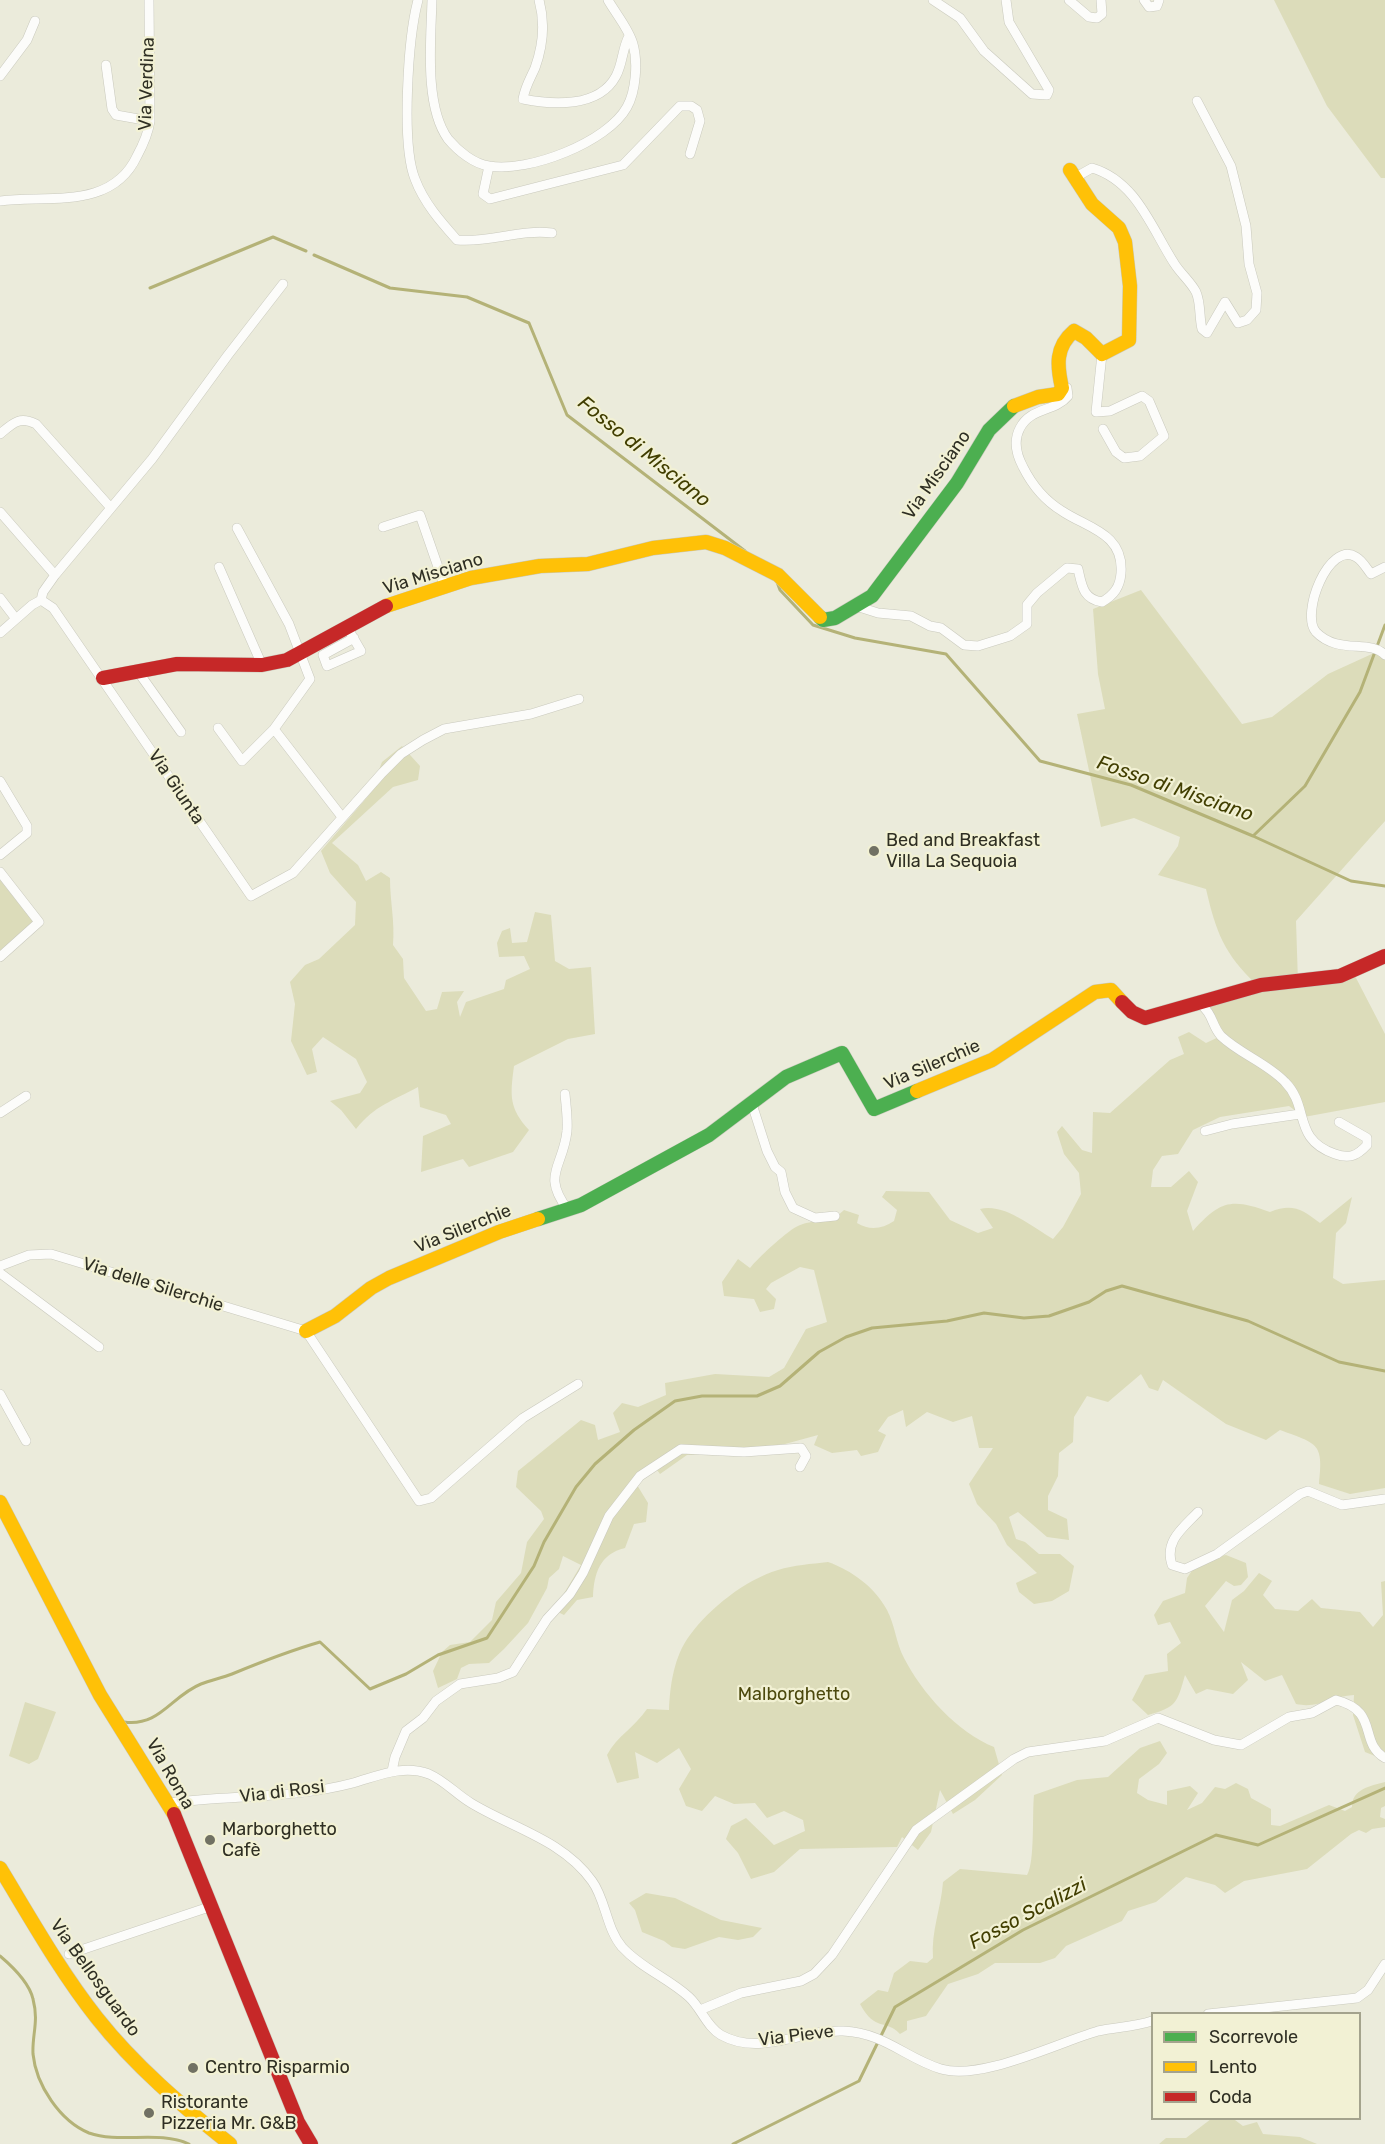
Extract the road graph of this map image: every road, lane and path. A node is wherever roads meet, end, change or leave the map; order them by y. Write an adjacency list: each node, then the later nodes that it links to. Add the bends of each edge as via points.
1 (149, 0): 17 (street, Via Verdina)
2 (418, 0): 22 (street, via 411,32 408,119 410,160 423,195 457,240)
3 (432, 0): 19 (street, via 431,78 436,112 447,138 463,155)
4 (539, 0): 13 (street, via 543,30 540,50 523,99 563,104 600,93 615,79)
5 (608, 0): 13 (street)
6 (933, 0): 7 (street, via 960,18 984,51 1032,94 1047,95 1049,90 1009,22)
7 (1006, 0)
8 (1069, 0): 9 (street, via 1089,17 1098,18 1102,14)
9 (1101, 0)
10 (1144, 0): 11 (street, via 1149,7 1157,6)
11 (1160, 0)
12 (34, 21): 15 (street, via 27,40)
13 (629, 36): 19 (street, via 633,44 633,92 616,120 563,154 513,166)
14 (106, 64): 17 (street, via 116,116)
15 (0, 76)
16 (1197, 101): 20 (street, via 1231,166 1241,202 1257,293 1256,310 1246,320 1238,322 1225,302 1207,333 1202,328 1196,291 1128,190 1120,181 1092,168)
17 (150, 121): 21 (street, Via Verdina, via 133,165 119,183 100,193)
18 (690, 154): 19 (street, via 698,132 697,110 680,106 623,165 490,199 483,194)
19 (489, 166)
20 (1073, 174): 24 (street, via 1092,204 1119,228 1125,242 1130,286 1129,340)
21 (0, 201)
22 (552, 233)
23 (283, 284): 28 (street)
24 (1102, 354): 25 (street, via 1074,331 1065,337 1058,352 1057,368); 26 (street, via 1096,412 1110,411 1142,396 1149,401 1164,436 1140,456 1124,458)
25 (1062, 388): 38 (street, Via Misciano, via 1058,394 1010,408 989,430 957,483 872,596); 38 (street, via 1066,388 1068,396 1062,403 1036,410 1021,426 1015,442 1017,451 1035,489 1114,544 1121,569 1112,596 1102,602 1092,600 1083,591 1078,569 1067,568 1027,605 1027,624 1010,636 978,646 964,645 941,628 911,616)
26 (1103, 429)
27 (0, 435): 28 (street, via 16,421 36,424)
28 (111, 508): 34 (street)
29 (0, 512): 34 (street)
30 (384, 527): 35 (street, via 420,515)
31 (237, 528): 41 (street)
32 (219, 567): 43 (street)
33 (1385, 567): 42 (street, via 1371,574 1356,556 1345,554 1334,559 1316,589 1311,617 1315,631 1334,645)
34 (55, 575): 37 (street)
35 (445, 587): 38 (street, Via Misciano, via 506,571 588,564 653,548 706,542 778,575 823,620 836,618); 41 (street, Via Misciano, via 389,604 351,632)
36 (0, 598): 39 (street)
37 (41, 600): 39 (street); 45 (street, via 53,608)
38 (856, 606)
39 (16, 619): 40 (street)
40 (0, 633)
41 (303, 653): 43 (street, Via Misciano); 48 (street, via 310,678)
42 (1383, 653)
43 (262, 665): 44 (street, Via Misciano, via 197,663)
44 (139, 673): 45 (street, Via Misciano); 49 (street)
45 (103, 678): 51 (street, Via Giunta, via 251,896 294,873)
46 (579, 699): 51 (street, via 531,714 444,729 402,754)
47 (218, 728): 48 (street, via 242,761)
48 (274, 729): 51 (street)
49 (181, 732)
50 (0, 781): 52 (street, via 27,826 27,833)
51 (342, 816)
52 (0, 855)
53 (0, 873): 54 (street, via 39,922)
54 (0, 957)
55 (1385, 957): 56 (street, Via Silerchie, via 1340,976 1261,985)
56 (1198, 1002): 59 (street, Via Silerchie, via 1145,1018 1132,1012 1111,990 1095,992 992,1060 874,1109 842,1053 786,1077); 61 (street, via 1209,1010 1220,1034 1285,1081 1294,1093)
57 (565, 1094): 64 (street, via 567,1129 556,1168 555,1188)
58 (26, 1096): 60 (street)
59 (752, 1104): 64 (street, Via Silerchie, via 693,1146); 65 (street, via 767,1151 781,1172 793,1208 815,1218)
60 (0, 1113)
61 (1300, 1114): 62 (street, via 1317,1147 1347,1157 1358,1154 1367,1145 1367,1137); 63 (street)
62 (1339, 1122)
63 (1205, 1131)
64 (568, 1210): 68 (street, Via Silerchie, via 499,1232 388,1278 335,1316)
65 (835, 1216)
66 (0, 1266): 68 (street, Via delle Silerchie, via 29,1255 51,1254)
67 (0, 1273): 69 (street)
68 (306, 1331): 70 (street, via 419,1501 431,1498 523,1418)
69 (99, 1347)
70 (578, 1384)
71 (0, 1394): 72 (street)
72 (27, 1441)
73 (800, 1467): 78 (street, via 806,1456 801,1448 744,1452 681,1449 640,1476 609,1516 570,1594 547,1619 513,1672 460,1684 436,1701 406,1731)
74 (1385, 1499): 76 (street, via 1342,1505 1308,1491 1197,1565 1185,1569 1172,1565 1172,1540)
75 (0, 1502): 79 (street, Via Roma, via 100,1695)
76 (1198, 1512)
77 (1385, 1758): 84 (street, via 1371,1741 1361,1712 1336,1700 1312,1713 1289,1717 1240,1745 1214,1740 1158,1718 1105,1741 1028,1752 916,1830 832,1955 814,1974 801,1981 741,1993)
78 (393, 1771): 79 (street, Via di Rosi, via 349,1784 303,1791); 84 (street, Via Pieve, via 429,1774 469,1802 575,1860 593,1883 622,1947 643,1967 689,1997)
79 (170, 1803): 81 (street, Via Roma)
80 (0, 1868): 87 (street, Via Bellosguardo, via 54,1959 113,2038 190,2112)
81 (212, 1906): 82 (street); 88 (street, Via Roma, via 298,2122)
82 (69, 1954)
83 (1385, 1964): 85 (street, via 1368,1990 1357,1998)
84 (700, 2010): 86 (street, Via Pieve, via 721,2035 736,2041 786,2042 842,2031 890,2042 943,2070 990,2068 1102,2030)
85 (1218, 2012)
86 (1151, 2021)
87 (230, 2144)
88 (311, 2144)

